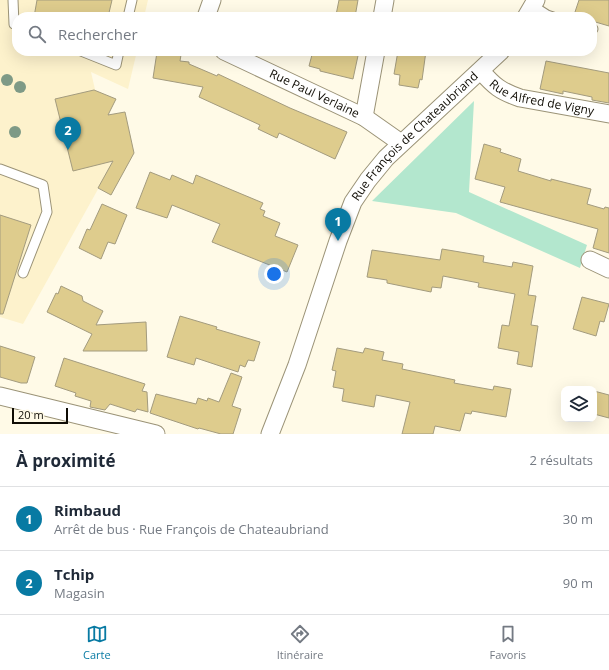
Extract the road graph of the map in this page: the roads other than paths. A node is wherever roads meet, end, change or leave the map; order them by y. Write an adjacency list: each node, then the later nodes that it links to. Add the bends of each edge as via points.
1 (13, 0): 5 (lane)
2 (132, 0): 6 (lane)
3 (212, 0): 7 (street)
4 (385, 0): 8 (street)
5 (14, 12)
6 (129, 12)
7 (208, 12)
8 (383, 12)
9 (94, 56): 10 (lane, via 116,65)
10 (118, 56)
11 (235, 56): 16 (street, Rue Paul Verlaine)
12 (375, 56): 16 (street)
13 (496, 56): 14 (street, Rue François de Chateaubriand)
14 (481, 71): 15 (street, Rue Alfred de Vigny, via 496,88 520,98); 17 (street, Rue François de Chateaubriand)
15 (609, 114)
16 (364, 117): 17 (street, Rue Paul Verlaine)
17 (401, 143): 24 (street, Rue François de Chateaubriand, via 381,164 353,202 297,365)
18 (0, 169): 21 (lane, via 42,185 47,212)
19 (590, 260): 20 (street)
20 (609, 269)
21 (23, 273)
22 (0, 396): 23 (street)
23 (156, 434)
24 (270, 434)

